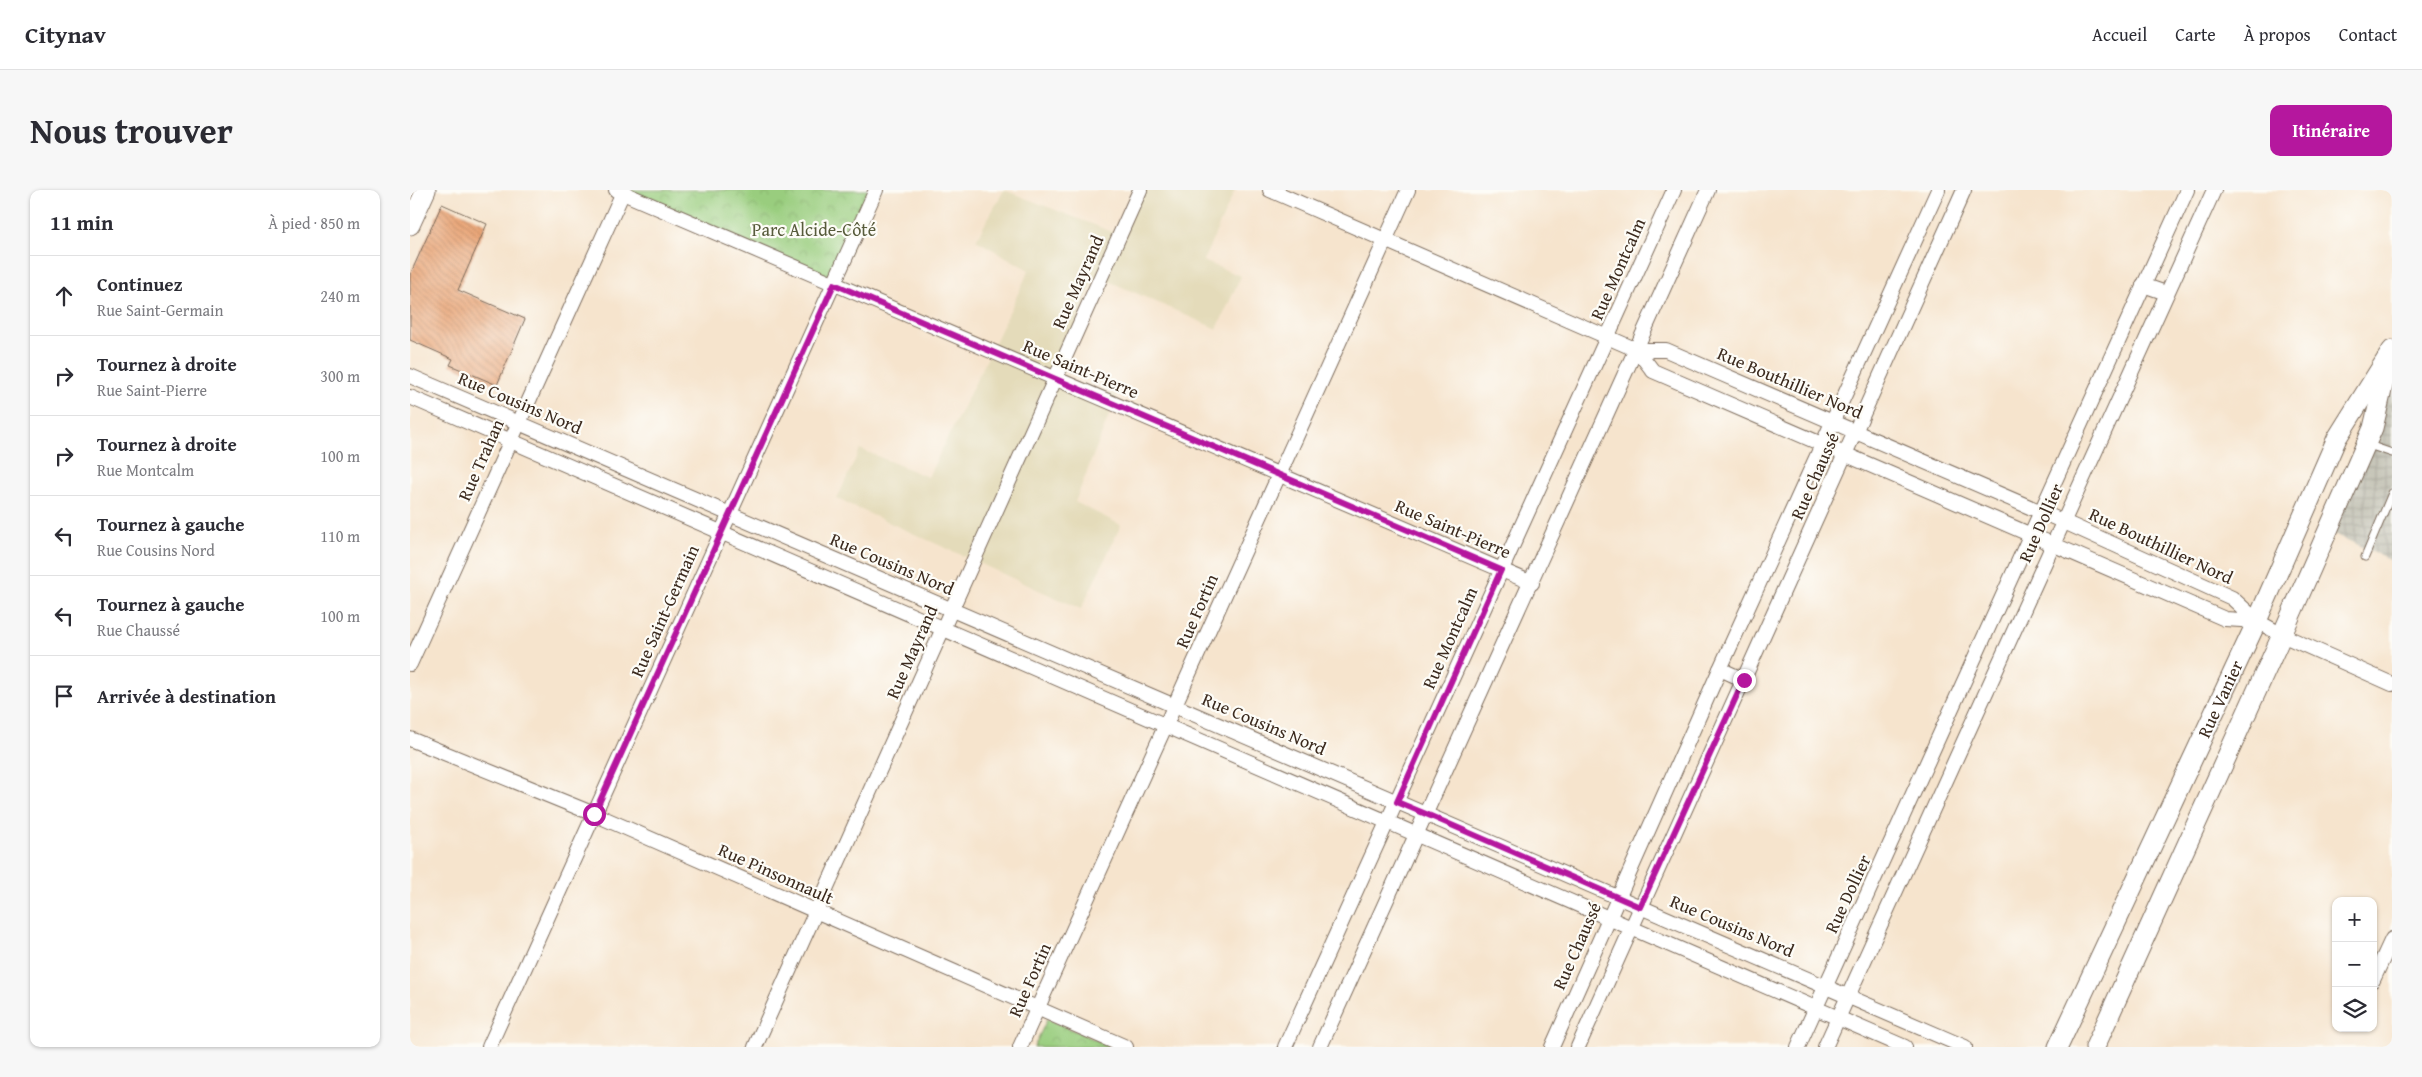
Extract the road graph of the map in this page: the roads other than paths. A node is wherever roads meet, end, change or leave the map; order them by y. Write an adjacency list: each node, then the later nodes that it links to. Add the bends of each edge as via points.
1 (426, 190): 14 (street)
2 (876, 190): 16 (street, Rue Saint-Germain)
3 (1140, 190): 23 (street, Rue Mayrand)
4 (1270, 190): 15 (street, Rue Bouthillier Nord)
5 (1408, 190): 15 (street, Rue Fortin)
6 (1674, 190): 19 (street, Rue Montcalm)
7 (1708, 190): 20 (street)
8 (1964, 190): 13 (street, Rue Chaussé)
9 (2187, 190): 17 (street, Rue Dollier)
10 (2214, 190): 18 (street, Rue Dollier)
11 (621, 191): 16 (street, Rue Saint-Pierre); 25 (street, Rue Trahan)
12 (1937, 192): 13 (street, Rue Chaussé); 26 (street, Rue Chaussé)
13 (1958, 205): 27 (street, Rue Chaussé)
14 (410, 225)
15 (1385, 240): 19 (street, Rue Bouthillier Nord); 33 (street, Rue Fortin)
16 (834, 284): 23 (street, Rue Saint-Pierre); 35 (street, Rue Saint-Germain)
17 (2143, 285): 18 (street); 36 (street, Rue Dollier)
18 (2166, 293): 37 (street, Rue Dollier)
19 (1608, 337): 20 (street, Rue Bouthillier Nord); 42 (street, Rue Montcalm)
20 (1637, 350): 26 (street, Rue Bouthillier Nord, via 1666,350); 30 (street, Rue Bouthillier Nord, via 1654,371); 43 (street)
21 (2391, 353): 29 (street, Rue Vanier, via 2373,428); 45 (street, Rue Vanier, via 2338,438)
22 (410, 376): 25 (street, Rue Cousins Nord)
23 (1055, 379): 33 (street, Rue Saint-Pierre); 44 (street, Rue Mayrand)
24 (410, 397): 28 (street)
25 (519, 423): 28 (street, Rue Trahan); 35 (street, Rue Cousins Nord)
26 (1833, 424): 27 (street, Rue Bouthillier Nord); 30 (street, Rue Chaussé)
27 (1856, 432): 32 (street, Rue Chaussé); 36 (street, Rue Bouthillier Nord)
28 (510, 441): 38 (street); 48 (street, Rue Trahan)
29 (2366, 444): 31 (lane); 47 (street, Rue Vanier)
30 (1823, 446): 32 (street, Rue Bouthillier Nord); 49 (street, Rue Chaussé)
31 (2392, 453)
32 (1846, 454): 39 (street, Rue Bouthillier Nord); 50 (street, Rue Chaussé)
33 (1279, 475): 42 (street, Rue Saint-Pierre); 52 (street, Rue Fortin)
34 (2392, 493): 41 (lane)
35 (730, 514): 38 (street, Rue Saint-Germain); 44 (street, Rue Cousins Nord)
36 (2041, 514): 37 (street, Rue Bouthillier Nord); 39 (street, Rue Dollier)
37 (2062, 521): 40 (street, Rue Dollier); 45 (street, Rue Bouthillier Nord, via 2232,598)
38 (721, 533): 46 (street); 58 (street, Rue Saint-Germain)
39 (2031, 536): 40 (street, Rue Bouthillier Nord); 55 (street, Rue Dollier)
40 (2052, 546): 45 (street, Rue Bouthillier Nord, via 2225,619); 56 (street, Rue Dollier)
41 (2365, 556)
42 (1501, 570): 43 (street, Rue Saint-Pierre); 57 (street, Rue Montcalm)
43 (1532, 583): 59 (street)
44 (952, 610): 46 (street, Rue Mayrand); 52 (street, Rue Cousins Nord)
45 (2257, 621): 47 (street); 62 (street, Rue Vanier)
46 (943, 629): 53 (street); 66 (street, Rue Mayrand)
47 (2282, 635): 51 (street); 63 (street, Rue Vanier)
48 (410, 664)
49 (1720, 669): 50 (street); 64 (street, Rue Chaussé)
50 (1744, 680): 65 (street, Rue Chaussé)
51 (2392, 684)
52 (1175, 706): 53 (street, Rue Fortin); 57 (street, Rue Cousins Nord)
53 (1166, 726): 60 (street); 73 (street, Rue Fortin)
54 (410, 739): 58 (street, Rue Pinsonnault)
55 (1931, 758): 56 (street); 71 (street, Rue Dollier)
56 (1951, 767): 72 (street, Rue Dollier)
57 (1397, 802): 59 (street, Rue Cousins Nord); 60 (street, Rue Montcalm)
58 (594, 814): 66 (street, Rue Pinsonnault); 76 (street, Rue Saint-Germain)
59 (1426, 814): 61 (street); 64 (street, Rue Cousins Nord)
60 (1387, 822): 61 (street); 80 (street, Rue Montcalm)
61 (1416, 834): 67 (street); 81 (street)
62 (2149, 852): 63 (street); 88 (street, Rue Vanier)
63 (2178, 866): 89 (street, Rue Vanier)
64 (1618, 897): 65 (street, Rue Cousins Nord); 67 (street, Rue Chaussé)
65 (1640, 907): 68 (street, Rue Chaussé); 71 (street, Rue Cousins Nord)
66 (816, 911): 73 (street, Rue Pinsonnault); 77 (street, Rue Mayrand)
67 (1610, 919): 68 (street); 82 (street, Rue Chaussé)
68 (1631, 928): 74 (street); 83 (street, Rue Chaussé)
69 (2392, 939): 70 (street)
70 (2377, 971)
71 (1826, 987): 72 (street, Rue Cousins Nord); 74 (street, Rue Dollier)
72 (1848, 997): 75 (street, Rue Dollier); 87 (street, Rue Cousins Nord)
73 (1038, 1008): 78 (street, Rue Fortin); 79 (street, Rue Pinsonnault)
74 (1816, 1008): 75 (street); 84 (street, Rue Dollier)
75 (1838, 1018): 85 (street, Rue Dollier); 86 (street)
76 (488, 1047)
77 (755, 1047)
78 (1020, 1047)
79 (1126, 1047)
80 (1286, 1047)
81 (1320, 1047)
82 (1552, 1047)
83 (1578, 1047)
84 (1798, 1047)
85 (1825, 1047)
86 (1905, 1047)
87 (1965, 1047)
88 (2058, 1047)
89 (2096, 1047)

